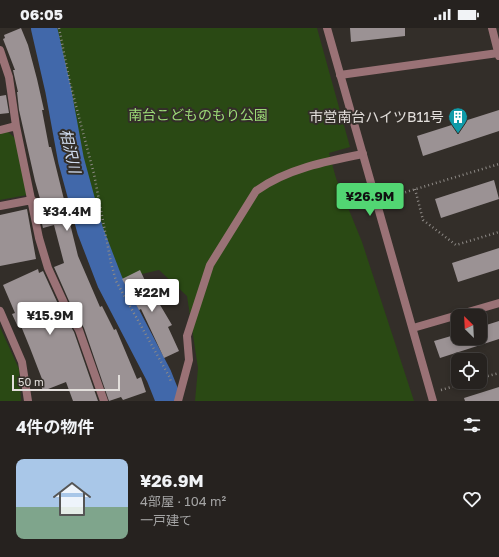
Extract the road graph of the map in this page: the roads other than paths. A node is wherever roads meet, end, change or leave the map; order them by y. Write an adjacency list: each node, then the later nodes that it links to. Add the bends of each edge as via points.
1 (327, 28): 5 (street)
2 (492, 28): 4 (street)
3 (0, 50): 6 (street, via 9,77)
4 (498, 54): 5 (street)
5 (340, 75): 8 (street)
6 (16, 126): 7 (street); 9 (street)
7 (0, 130)
8 (362, 154): 13 (street); 16 (street, via 294,171 256,191 210,265 187,336 189,360)
9 (32, 200): 10 (street); 15 (street, via 48,268 79,330)
10 (0, 206)
11 (499, 303): 13 (street)
12 (0, 311): 14 (street, via 22,362)
13 (413, 328): 17 (street)
14 (28, 401)
15 (104, 401)
16 (178, 401)
17 (433, 401)

